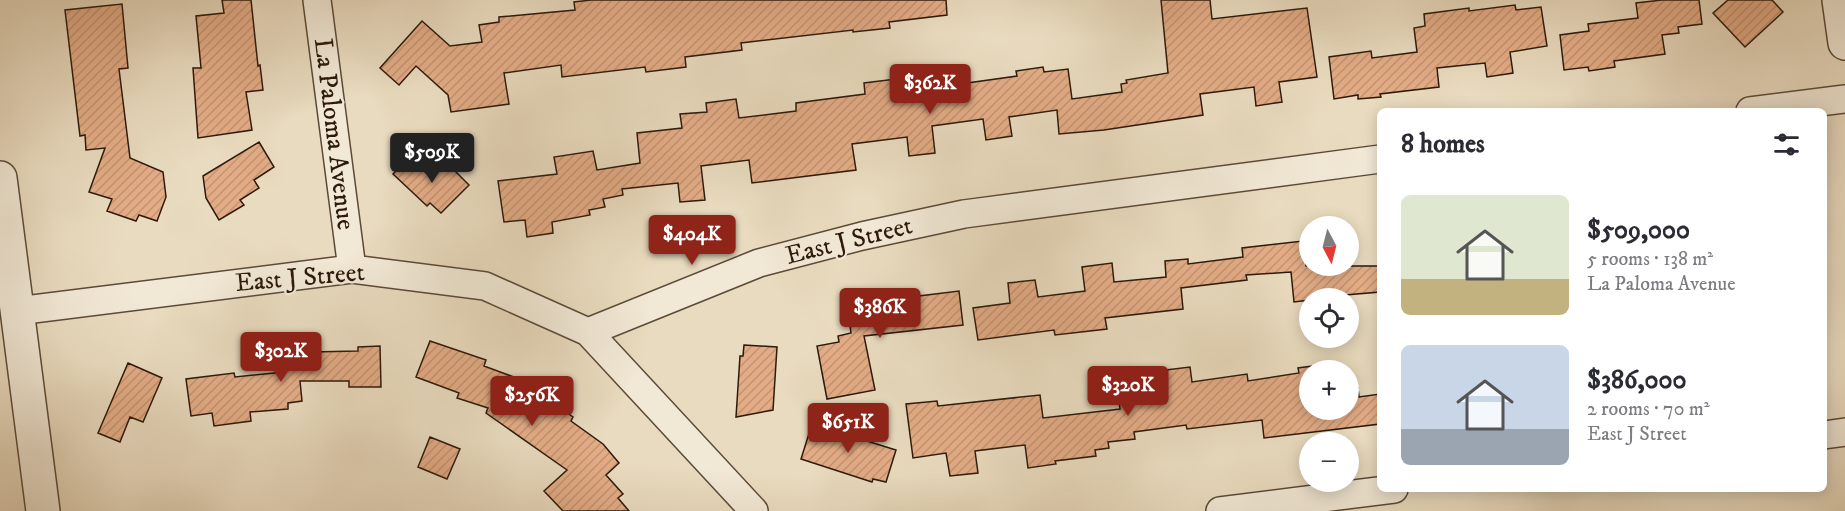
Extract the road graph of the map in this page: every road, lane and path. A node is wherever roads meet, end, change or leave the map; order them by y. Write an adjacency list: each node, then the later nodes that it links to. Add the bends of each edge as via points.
1 (317, 0): 8 (street, La Paloma Avenue)
2 (1839, 0): 3 (street)
3 (1845, 44)
4 (1845, 99): 5 (street)
5 (1774, 108)
6 (1377, 159): 10 (street, East J Street, via 963,214 862,236 759,263)
7 (0, 178): 9 (street)
8 (352, 269): 9 (street, East J Street); 10 (street, East J Street, via 485,286)
9 (17, 311): 14 (street)
10 (588, 332): 15 (street)
11 (1845, 432): 12 (street)
12 (1827, 435)
13 (1377, 491): 16 (street)
14 (42, 511)
15 (754, 511)
16 (1220, 511)

